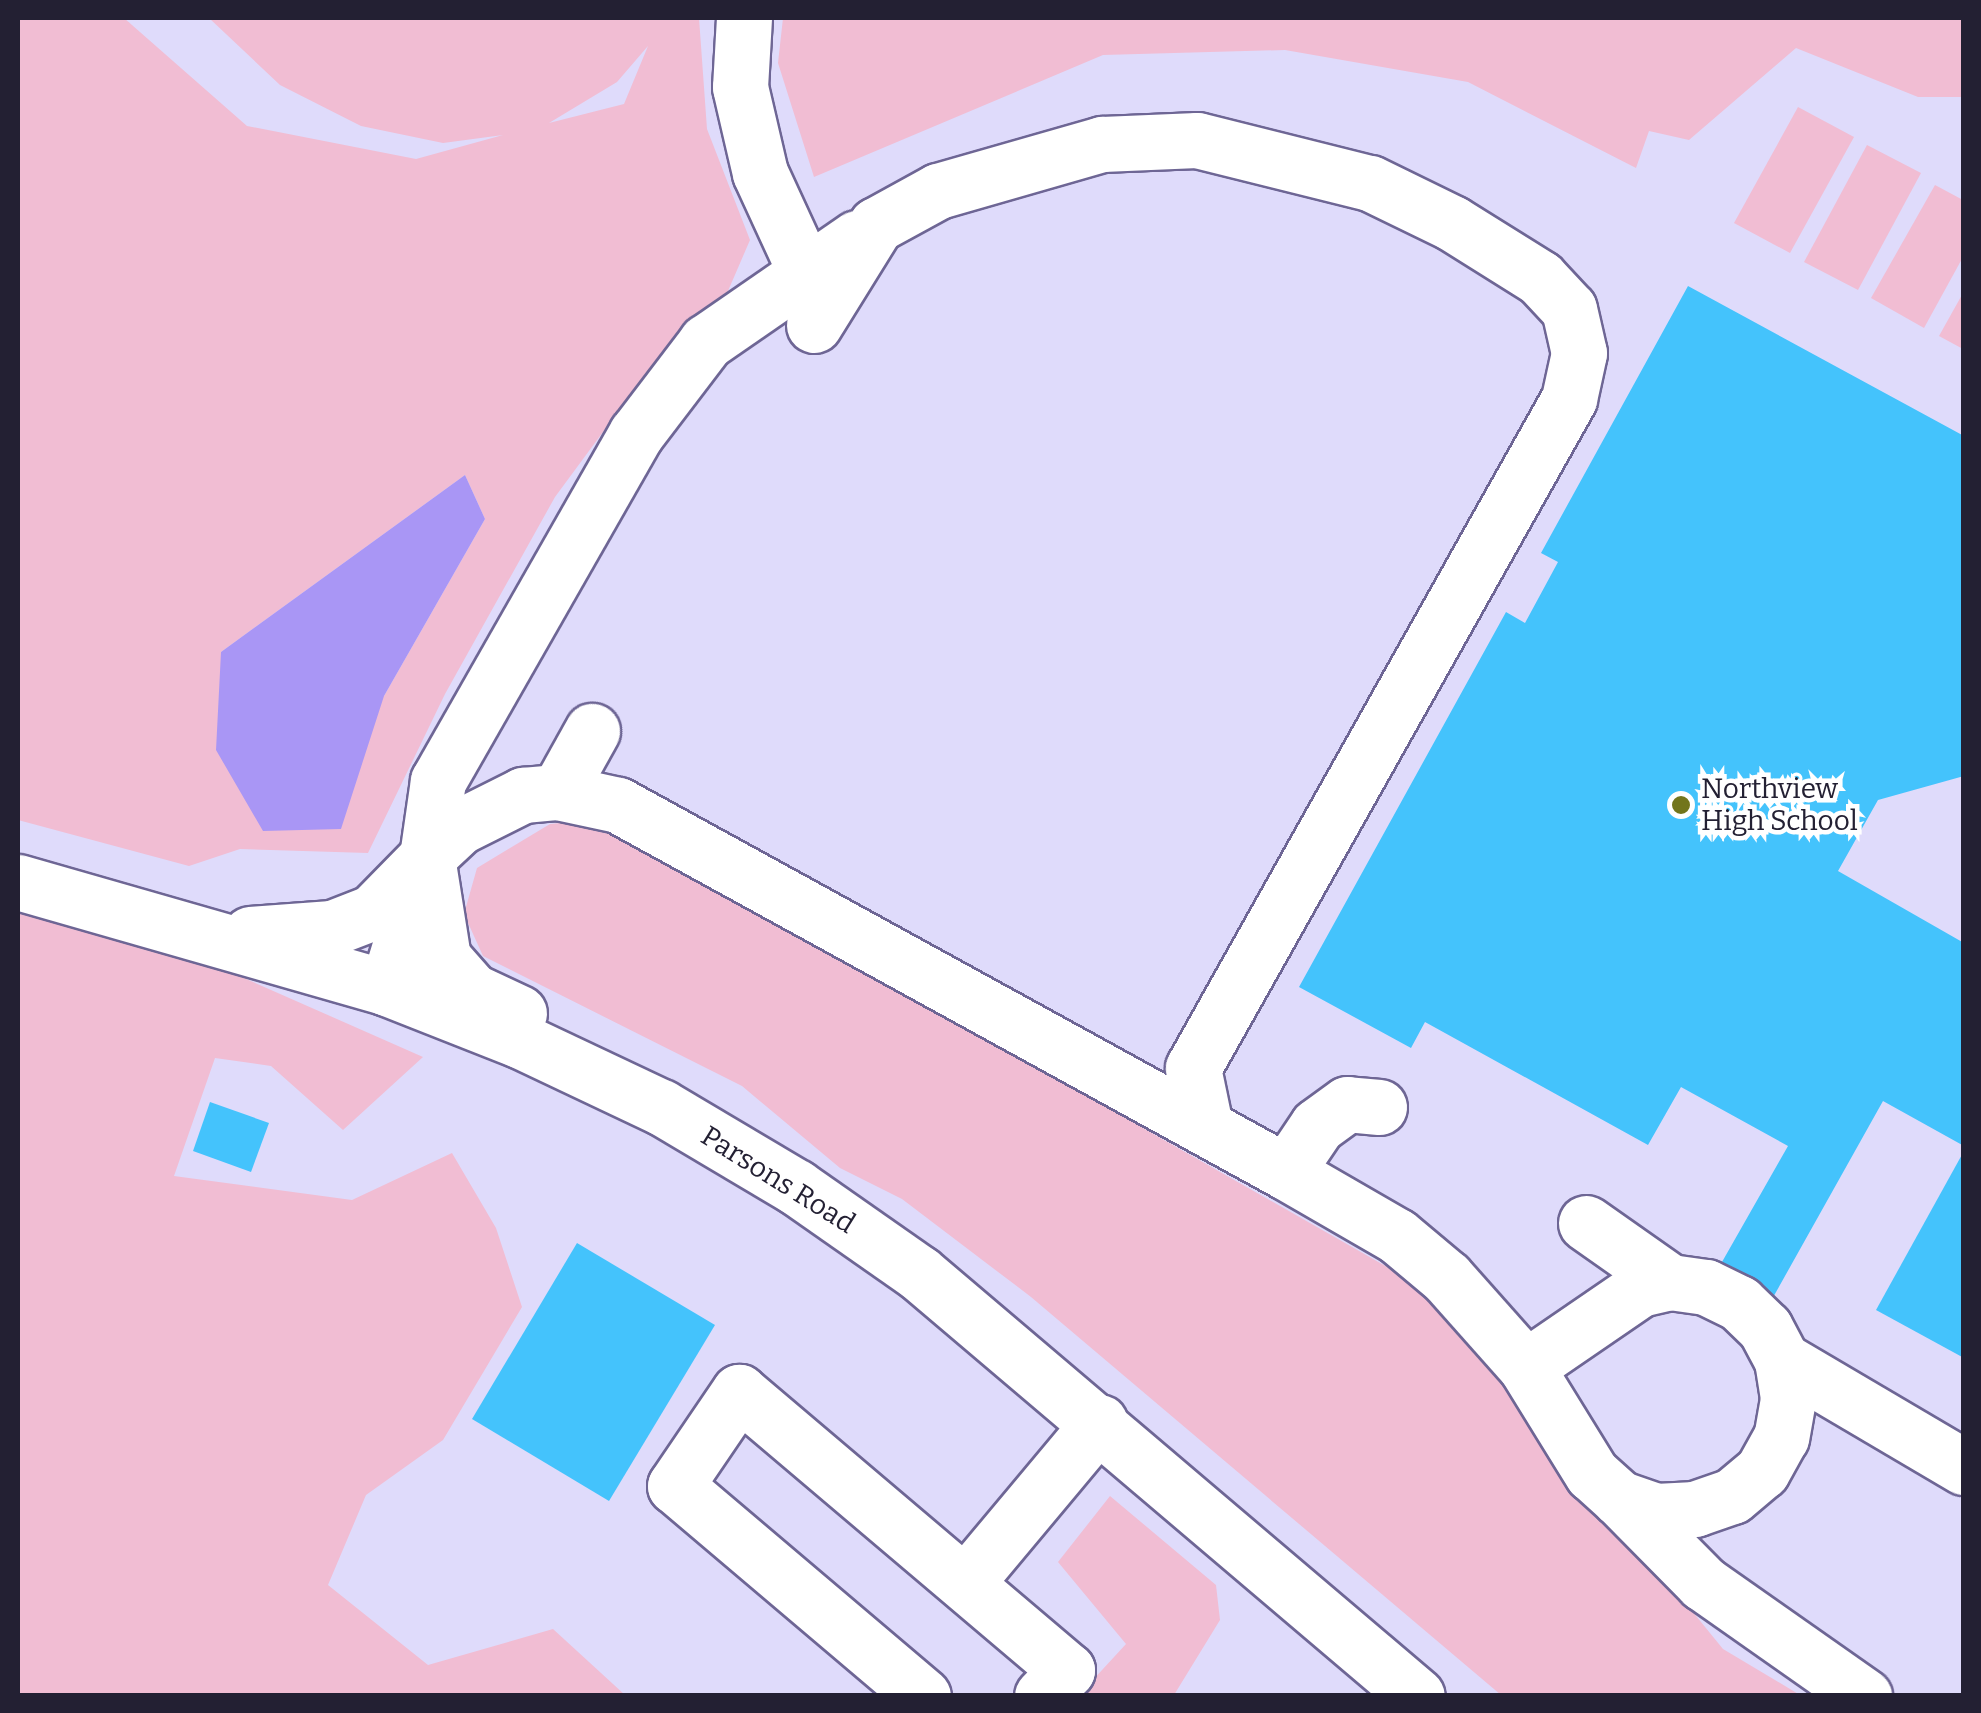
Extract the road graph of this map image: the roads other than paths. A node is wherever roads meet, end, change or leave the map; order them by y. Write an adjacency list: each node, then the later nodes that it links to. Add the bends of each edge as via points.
1 (744, 18): 2 (street, via 740,86 756,156)
2 (810, 299): 5 (street, via 706,342 636,434 438,781); 9 (street, via 876,225 938,191 1102,144 1197,140 1370,183 1524,268 1569,309 1580,354 1569,399)
3 (592, 732): 4 (street)
4 (558, 792): 5 (street, via 523,796 459,827); 10 (street, via 618,805)
5 (427, 857): 7 (street, via 374,912 332,928 286,936); 8 (street); 13 (street, via 443,958 472,991 699,1100)
6 (18, 882): 7 (street, Parsons Road)
7 (192, 932): 8 (street, Parsons Road)
8 (387, 988): 13 (street, Parsons Road, via 519,1040)
9 (1192, 1068): 10 (street); 12 (street)
10 (1129, 1082): 12 (street)
11 (1379, 1107): 14 (street, via 1346,1104 1317,1126)
12 (1206, 1126): 14 (street)
13 (751, 1160): 19 (street, Parsons Road, via 919,1273)
14 (1286, 1172): 18 (street, via 1397,1236 1447,1278)
15 (1586, 1223): 16 (street)
16 (1670, 1282): 17 (street, via 1739,1303 1765,1328); 18 (street, via 1640,1289)
17 (1782, 1360): 20 (street); 21 (street, via 1788,1399 1781,1437 1762,1470 1732,1496 1696,1509 1656,1510)
18 (1526, 1367): 21 (street, via 1592,1474)
19 (1100, 1422): 22 (street); 25 (street, Parsons Road)
20 (1964, 1467)
21 (1619, 1498): 26 (street, via 1703,1583)
22 (967, 1581): 23 (street, via 739,1392 675,1486); 24 (street, via 1067,1670)
23 (923, 1696)
24 (1042, 1696)
25 (1417, 1696)
26 (1864, 1696)

